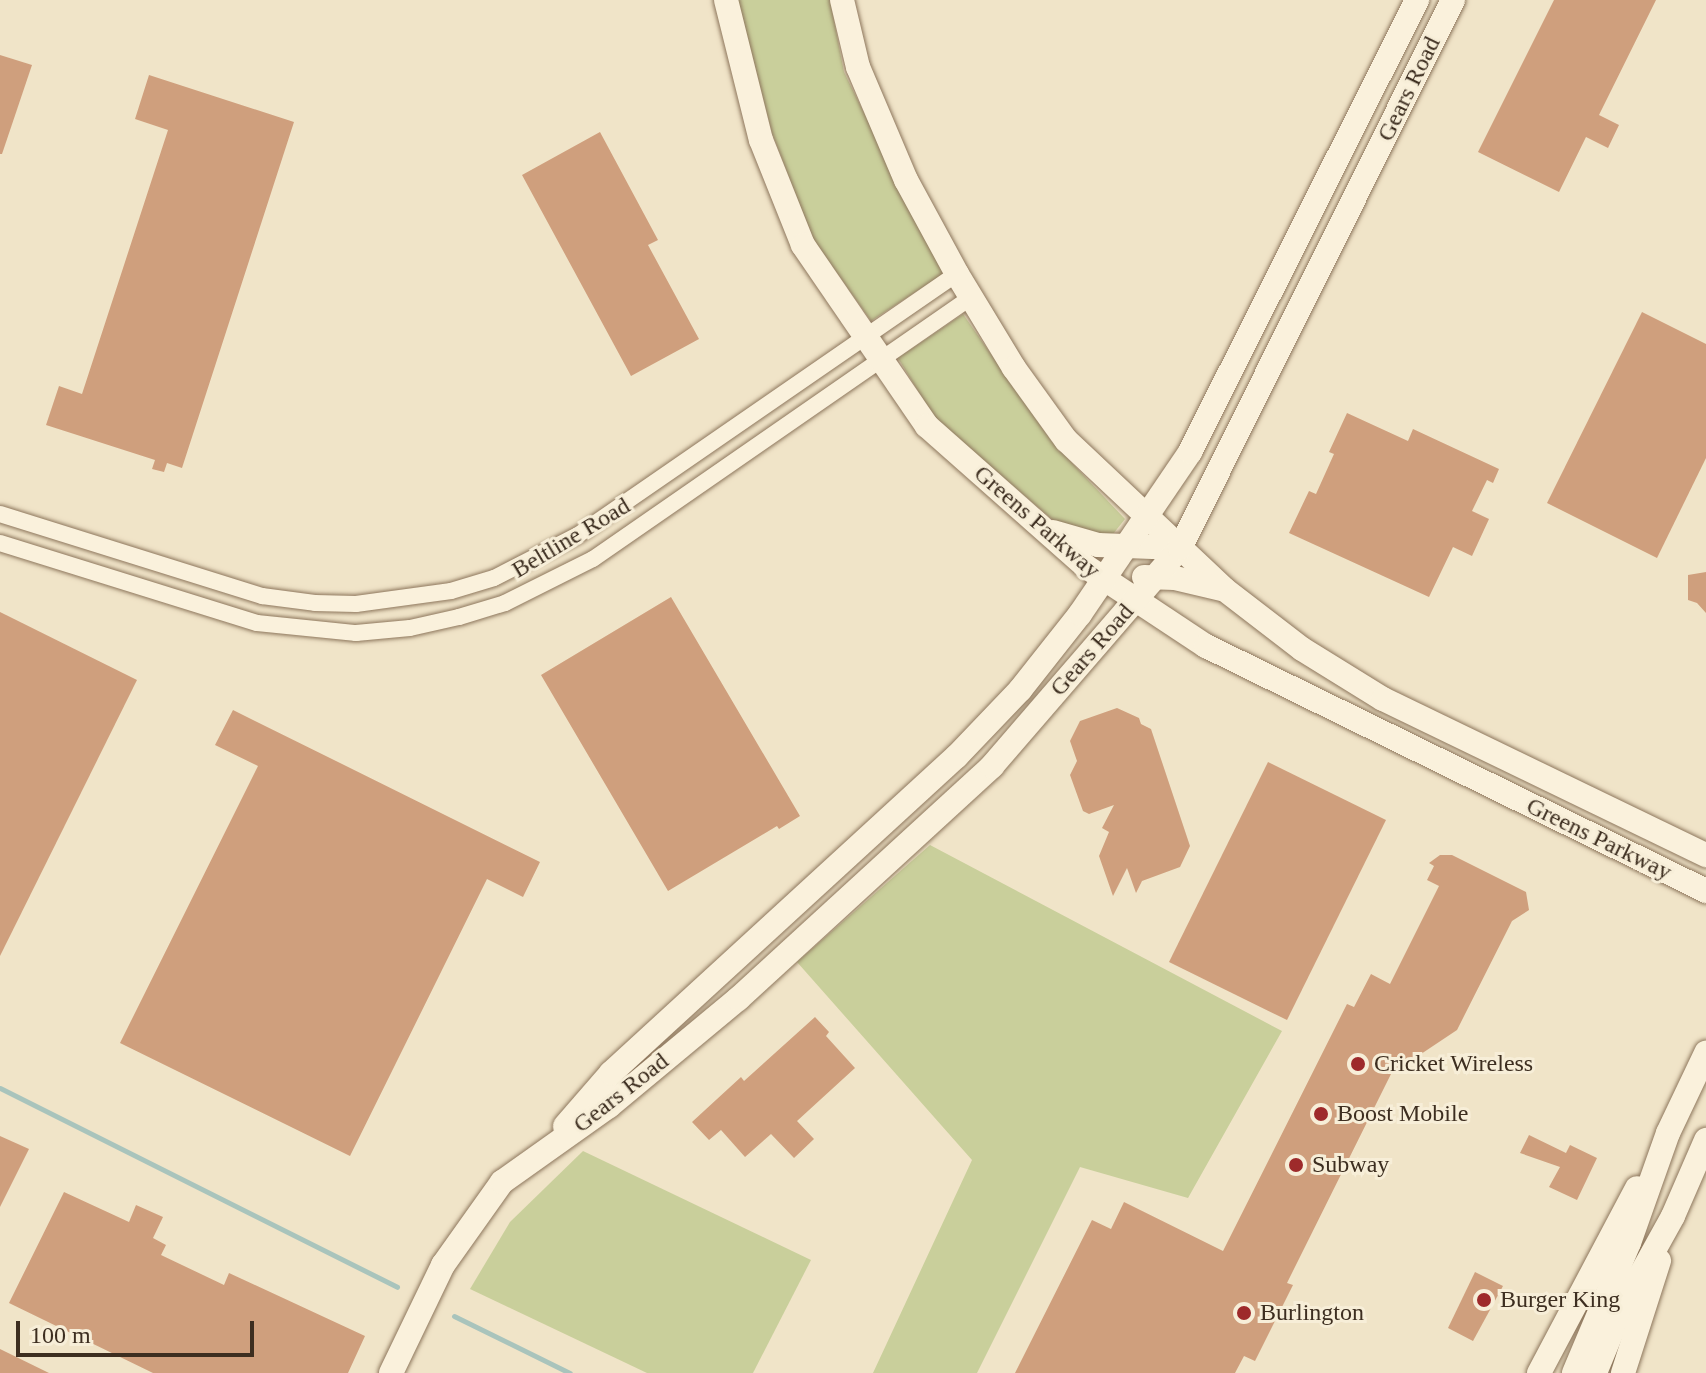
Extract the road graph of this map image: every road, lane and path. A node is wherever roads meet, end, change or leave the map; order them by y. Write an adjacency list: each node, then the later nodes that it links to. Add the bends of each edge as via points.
1 (726, 0): 9 (street, Greens Parkway, via 761,140 803,245)
2 (842, 0): 7 (street, Greens Parkway, via 875,111)
3 (1416, 2): 4 (street); 5 (street, Gears Road)
4 (1449, 8): 6 (street, Gears Road)
5 (1295, 243): 6 (street); 12 (street, Gears Road, via 1190,452)
6 (1326, 259): 16 (street, Gears Road)
7 (957, 274): 8 (street, Greens Parkway); 9 (street, Beltline Road)
8 (971, 297): 10 (street, Beltline Road); 12 (street, Greens Parkway, via 1066,440)
9 (865, 336): 10 (street, Greens Parkway); 11 (street, Beltline Road, via 578,535 494,578 451,591 356,604 262,596)
10 (881, 359): 13 (street, Greens Parkway, via 927,426); 14 (street, Beltline Road, via 561,577 505,603 418,626 356,633 257,623)
11 (0, 514)
12 (1145, 517): 15 (street, Gears Road); 16 (street, Greens Parkway)
13 (1043, 529): 15 (street, via 1098,545); 18 (street, Greens Parkway)
14 (0, 543)
15 (1126, 546): 16 (street); 18 (street, Gears Road)
16 (1180, 548): 17 (street, Gears Road); 19 (street, Greens Parkway)
17 (1156, 576): 18 (street); 19 (street); 20 (street, Gears Road)
18 (1103, 579): 20 (street, Greens Parkway); 24 (street, Gears Road, via 1020,690)
19 (1224, 589): 21 (street, Greens Parkway, via 1302,649 1383,699)
20 (1134, 600): 22 (street, Greens Parkway, via 1206,646); 25 (street, Gears Road, via 992,766)
21 (1473, 743): 22 (street); 23 (street, Greens Parkway)
22 (1460, 771): 26 (street, Greens Parkway)
23 (1596, 802): 26 (street); 27 (street, Greens Parkway)
24 (904, 804): 25 (street); 29 (street, Gears Road)
25 (927, 824): 30 (street, Gears Road)
26 (1586, 831): 28 (street, Greens Parkway)
27 (1706, 855)
28 (1706, 891)
29 (717, 977): 30 (street); 34 (street, Gears Road, via 611,1073)
30 (738, 999): 34 (street, Gears Road, via 609,1106)
31 (1706, 1053): 32 (street)
32 (1668, 1133): 37 (street); 38 (street)
33 (1706, 1140): 35 (street)
34 (542, 1151): 36 (street, Gears Road, via 502,1182 443,1265)
35 (1673, 1216): 39 (street, via 1621,1310); 40 (street)
36 (391, 1373)
37 (1539, 1373)
38 (1574, 1373)
39 (1595, 1373)
40 (1623, 1373)

